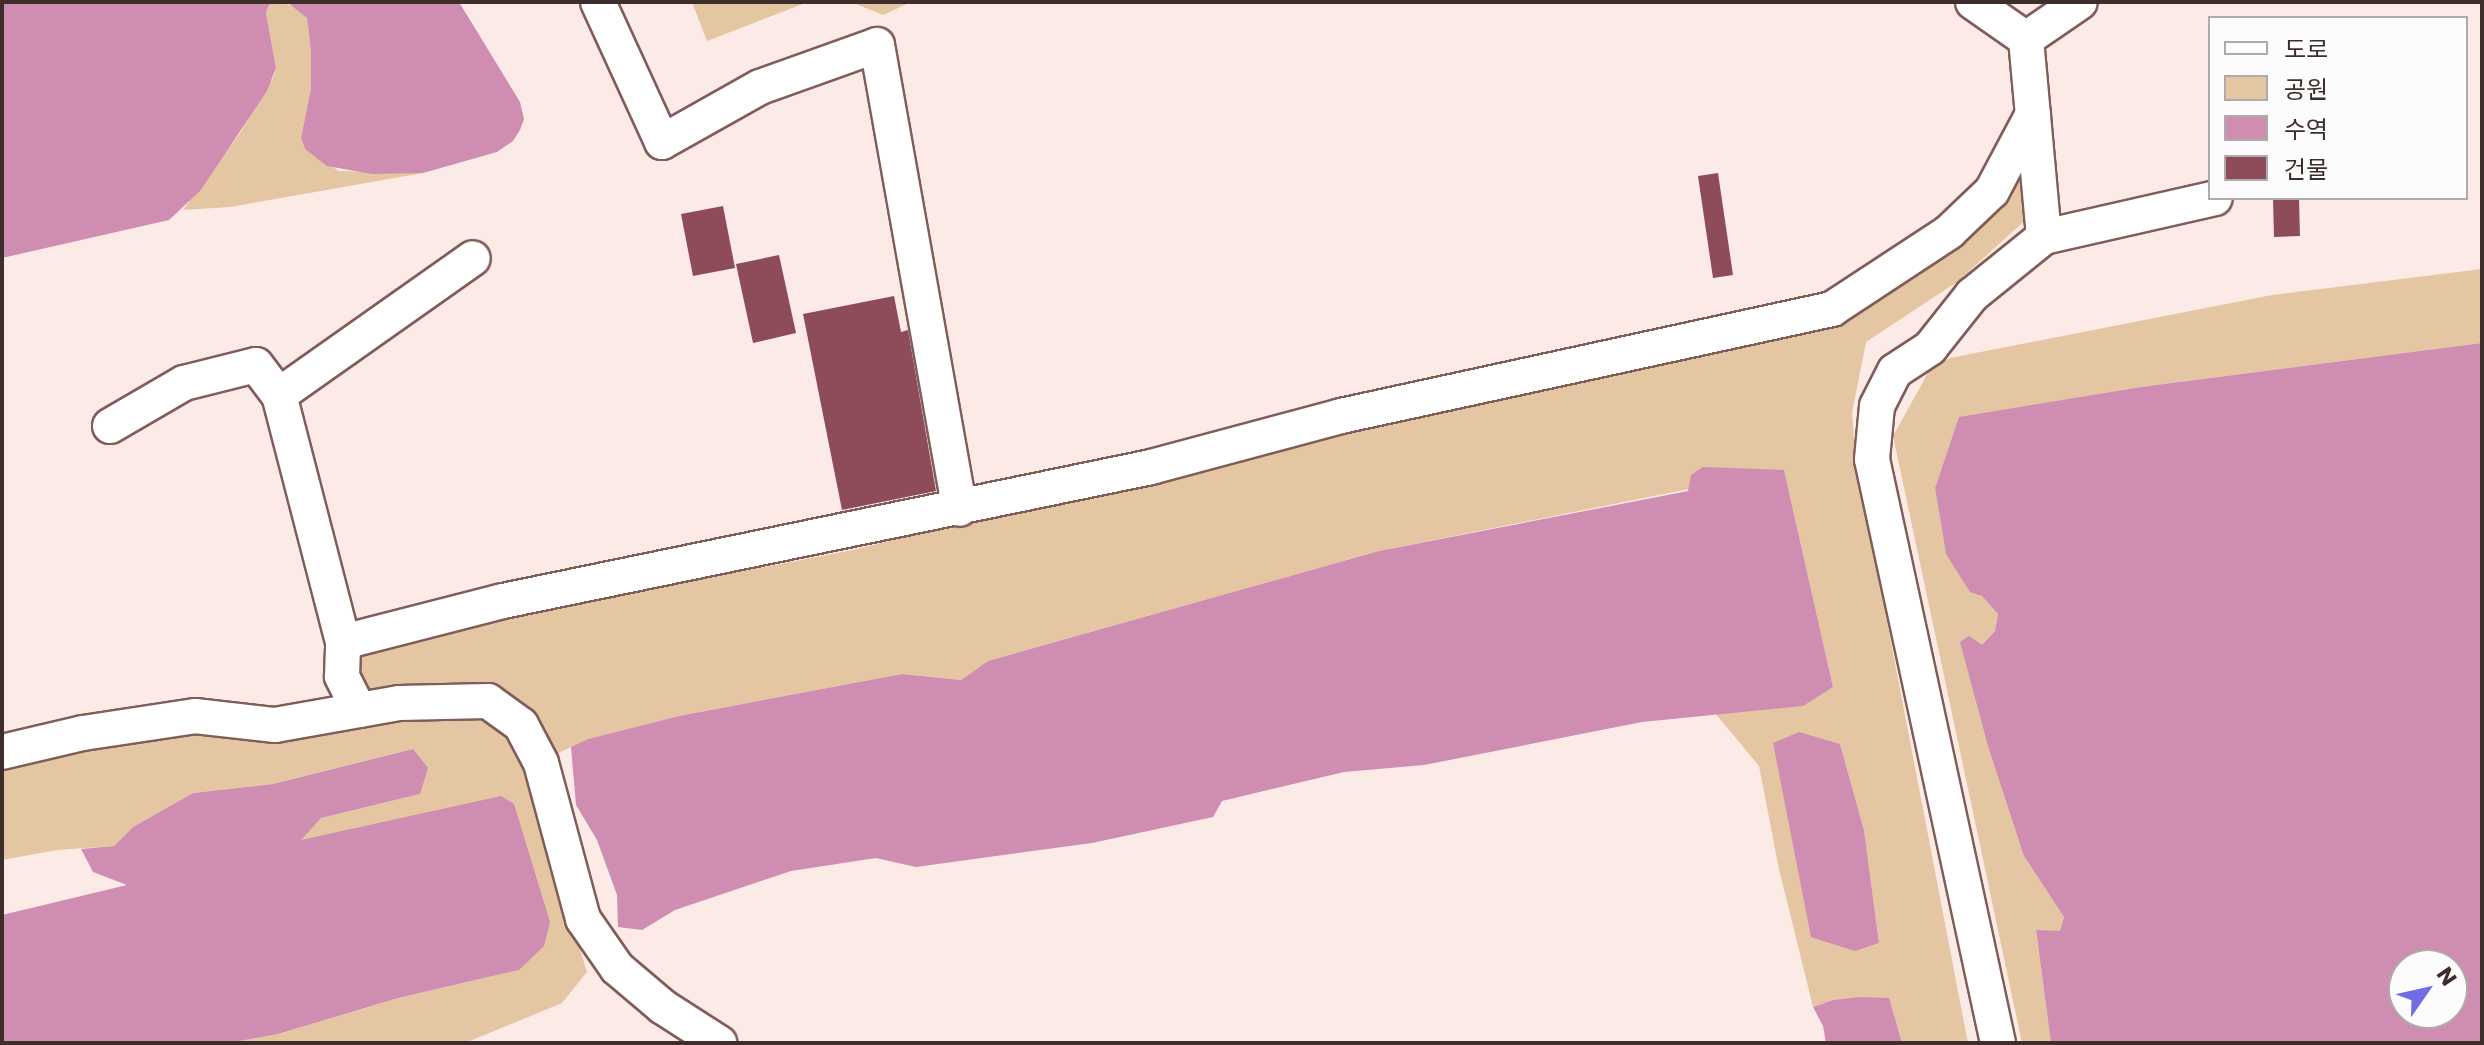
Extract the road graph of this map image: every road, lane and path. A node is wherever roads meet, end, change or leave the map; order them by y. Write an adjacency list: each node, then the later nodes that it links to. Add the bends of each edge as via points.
1 (598, 2): 11 (street, via 662,142 760,87 877,45)
2 (1973, 2): 4 (street)
3 (2080, 2): 4 (street)
4 (2026, 39): 5 (street)
5 (2033, 114): 7 (street); 11 (street, via 1992,191 1960,222 1832,309 1341,416 1151,467)
6 (2208, 200): 7 (street)
7 (2044, 237): 16 (street, via 1972,295 1930,348 1895,371 1877,406 1872,459)
8 (473, 258): 9 (street)
9 (279, 395): 10 (street, via 256,365 184,383); 12 (street)
10 (110, 426)
11 (960, 509): 12 (street, via 503,601)
12 (343, 642): 13 (street, via 342,676)
13 (359, 710): 14 (street, via 275,725 195,716); 15 (street, via 399,703 488,701 521,725 541,763 583,919 617,968 663,1007)
14 (2, 752)
15 (719, 1043)
16 (1998, 1043)

